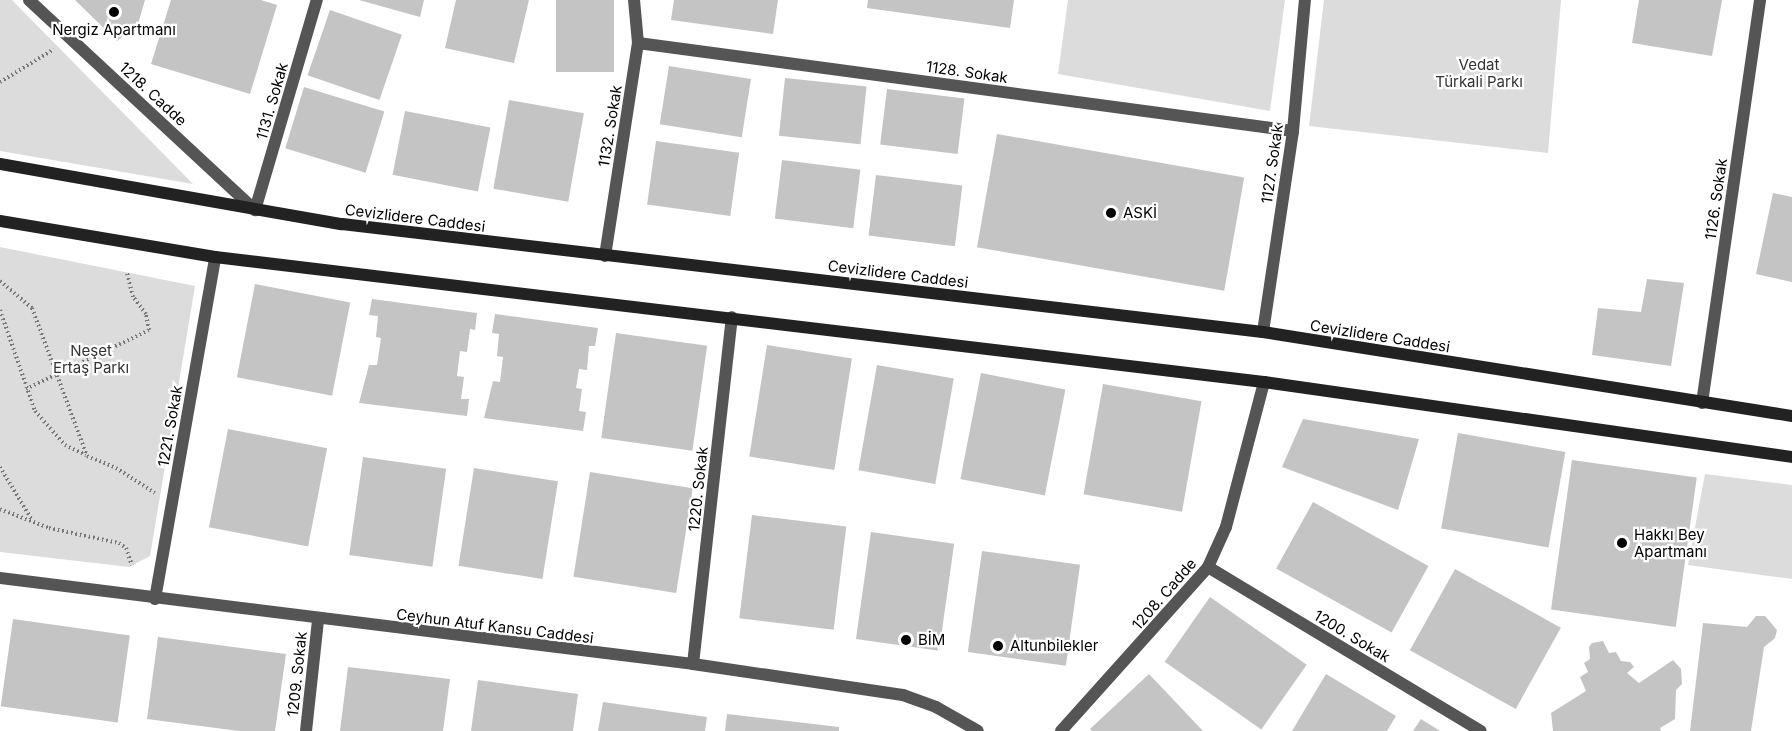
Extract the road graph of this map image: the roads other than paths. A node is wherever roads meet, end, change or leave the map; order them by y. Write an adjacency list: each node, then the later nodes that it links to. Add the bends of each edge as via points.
1 (29, 0): 9 (street, 1218. Cadde)
2 (317, 0): 9 (street, 1131. Sokak)
3 (634, 0): 6 (street, 1132. Sokak)
4 (1305, 0): 7 (street, 1127. Sokak)
5 (1760, 0): 16 (street, 1126. Sokak)
6 (638, 43): 7 (street, 1128. Sokak); 11 (street, 1132. Sokak)
7 (1293, 131): 14 (street, 1127. Sokak)
8 (0, 164): 9 (main road, Cevizlidere Caddesi)
9 (255, 210): 11 (main road, Cevizlidere Caddesi)
10 (0, 221): 12 (main road)
11 (605, 256): 14 (main road, Cevizlidere Caddesi)
12 (215, 257): 13 (main road); 21 (street, 1221. Sokak)
13 (732, 316): 15 (main road); 23 (street, 1220. Sokak)
14 (1263, 332): 16 (main road, Cevizlidere Caddesi)
15 (1264, 382): 18 (main road); 19 (street, 1208. Cadde, via 1226,527)
16 (1702, 403): 17 (main road, Cevizlidere Caddesi)
17 (1792, 416)
18 (1792, 457)
19 (1208, 567): 26 (street, 1208. Cadde); 27 (street, 1200. Sokak)
20 (0, 578): 21 (street, Ceyhun Atuf Kansu Caddesi)
21 (155, 599): 22 (street, Ceyhun Atuf Kansu Caddesi)
22 (318, 620): 23 (street, Ceyhun Atuf Kansu Caddesi); 24 (street, 1209. Sokak)
23 (693, 664): 25 (street, Ceyhun Atuf Kansu Caddesi, via 903,695 936,707)
24 (306, 731)
25 (978, 731)
26 (1061, 731)
27 (1482, 731)

